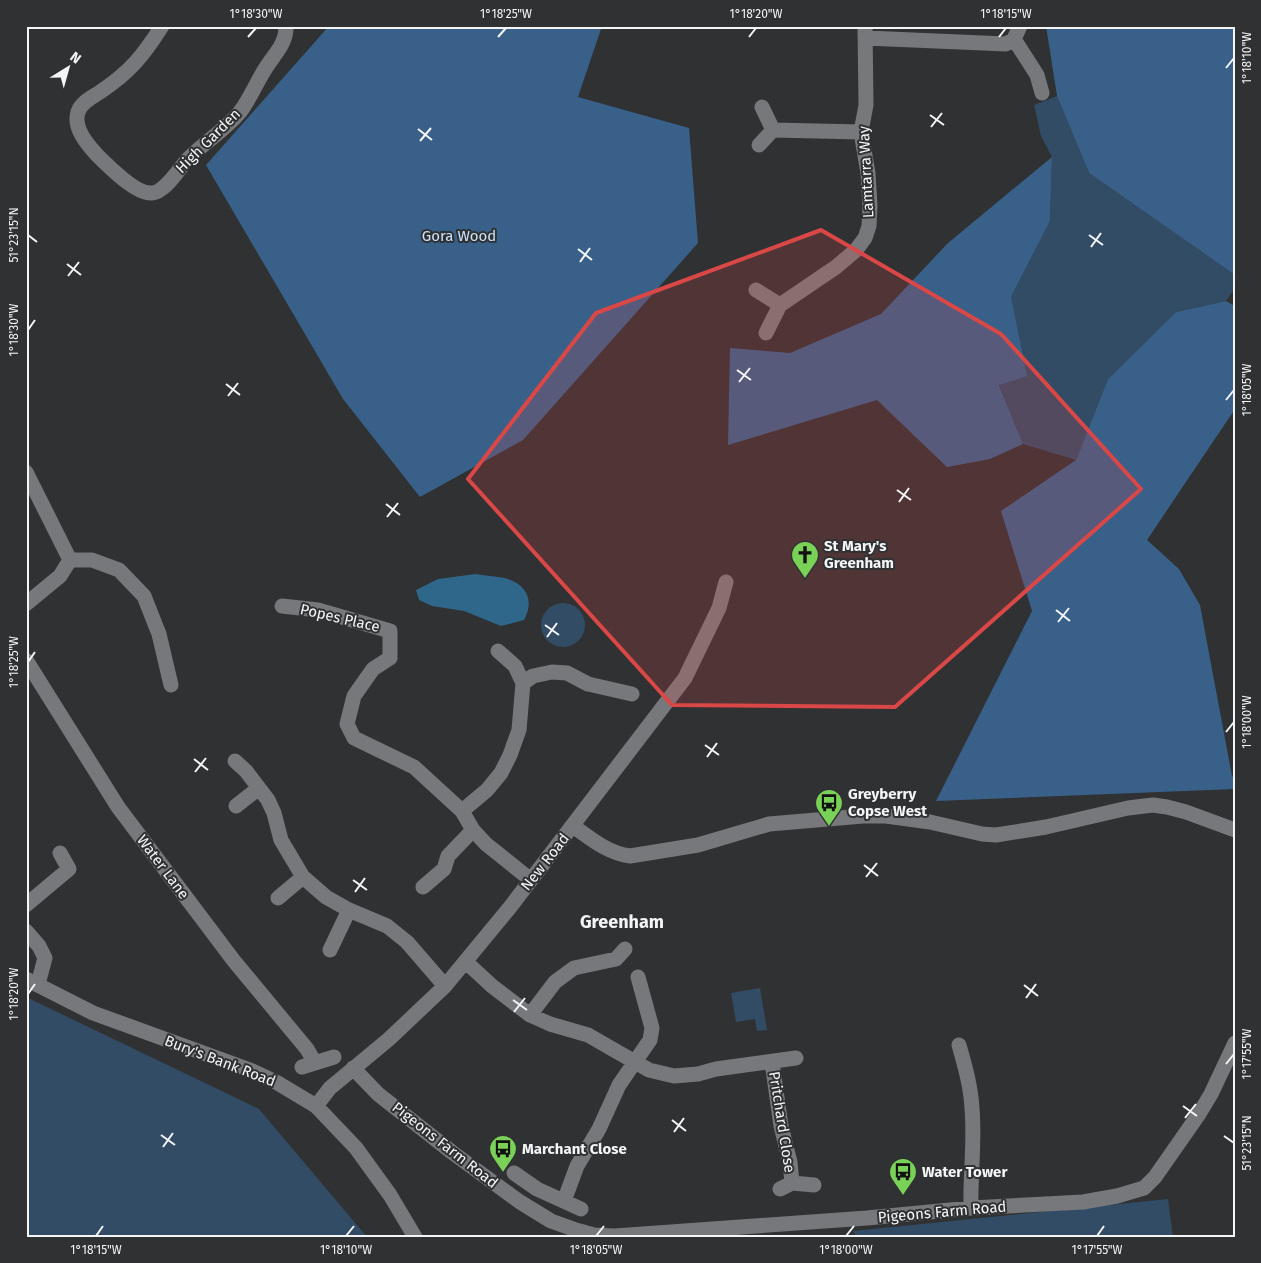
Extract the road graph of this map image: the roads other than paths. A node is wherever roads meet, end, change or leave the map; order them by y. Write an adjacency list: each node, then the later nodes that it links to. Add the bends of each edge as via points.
1 (162, 26): 2 (street, High Garden, via 144,55 114,83 82,105 78,112 78,127 102,160 139,192 149,194 165,187 192,155 239,113 282,46)
2 (286, 28)
3 (865, 32): 4 (street, via 999,44 1006,44); 8 (street, Lamtarra Way, via 866,106)
4 (1017, 33): 5 (street)
5 (1042, 93)
6 (762, 107): 7 (street)
7 (772, 130): 8 (street); 9 (street)
8 (861, 132): 11 (street, Lamtarra Way, via 870,206 865,238 836,267)
9 (759, 145)
10 (756, 290): 11 (street)
11 (780, 305): 12 (street, Lamtarra Way)
12 (766, 333)
13 (26, 472): 14 (street)
14 (70, 560): 16 (street, via 60,576); 21 (street, via 92,560 119,570 144,596)
15 (726, 582): 27 (street, New Road, via 719,608 685,678)
16 (26, 604)
17 (282, 606): 26 (street, Popes Place, via 318,610 390,631 390,658 373,669 354,696 347,724 354,738 414,766)
18 (498, 651): 20 (street, via 515,666)
19 (26, 660): 47 (street, Water Lane, via 118,807 234,961 307,1049 309,1064)
20 (523, 683): 22 (street, via 533,676 567,673 588,684); 26 (street, via 519,730 510,756 487,790)
21 (171, 685)
22 (632, 694)
23 (235, 761): 24 (street)
24 (259, 788): 25 (street); 31 (street, via 274,813 281,840)
25 (236, 806)
26 (462, 811): 28 (street, Popes Place)
27 (573, 826): 29 (street, via 604,848 630,856 698,846 769,824 863,816 905,818 996,834 1153,805 1186,812); 32 (street, New Road)
28 (473, 830): 32 (street, Popes Place); 33 (street, via 448,856 444,869)
29 (1235, 830)
30 (60, 853): 35 (street, via 69,869)
31 (303, 876): 34 (street); 36 (street, via 326,897)
32 (531, 880): 40 (street, New Road)
33 (423, 887)
34 (278, 898)
35 (26, 905)
36 (349, 910): 39 (street); 43 (street, via 387,926 407,942)
37 (26, 930): 42 (street, via 45,958)
38 (625, 949): 44 (street, via 616,959 574,968 555,982)
39 (330, 950)
40 (466, 962): 43 (street, New Road); 44 (street)
41 (638, 977): 49 (street, via 652,1028 650,1040)
42 (32, 982): 52 (street, Bury's Bank Road, via 93,1013 250,1070)
43 (445, 986): 51 (street, New Road)
44 (530, 1015): 49 (street, via 588,1035)
45 (1235, 1043): 56 (street, Pigeons Farm Road, via 1199,1114 1144,1188 1083,1202)
46 (959, 1045): 56 (street, via 970,1084 972,1109)
47 (334, 1057)
48 (796, 1058): 50 (street)
49 (634, 1062): 50 (street, via 674,1076); 55 (street, via 577,1166)
50 (772, 1062): 54 (street, Pritchard Close, via 790,1162 786,1186)
51 (353, 1068): 52 (street, New Road, via 330,1088); 56 (street, Pigeons Farm Road, via 378,1094 494,1184 551,1221 594,1235 657,1234)
52 (316, 1106): 58 (street, Bury's Bank Road, via 356,1148 390,1195)
53 (514, 1172): 55 (street, via 537,1189)
54 (814, 1185)
55 (564, 1201): 57 (street)
56 (971, 1208)
57 (581, 1209)
58 (414, 1237)

